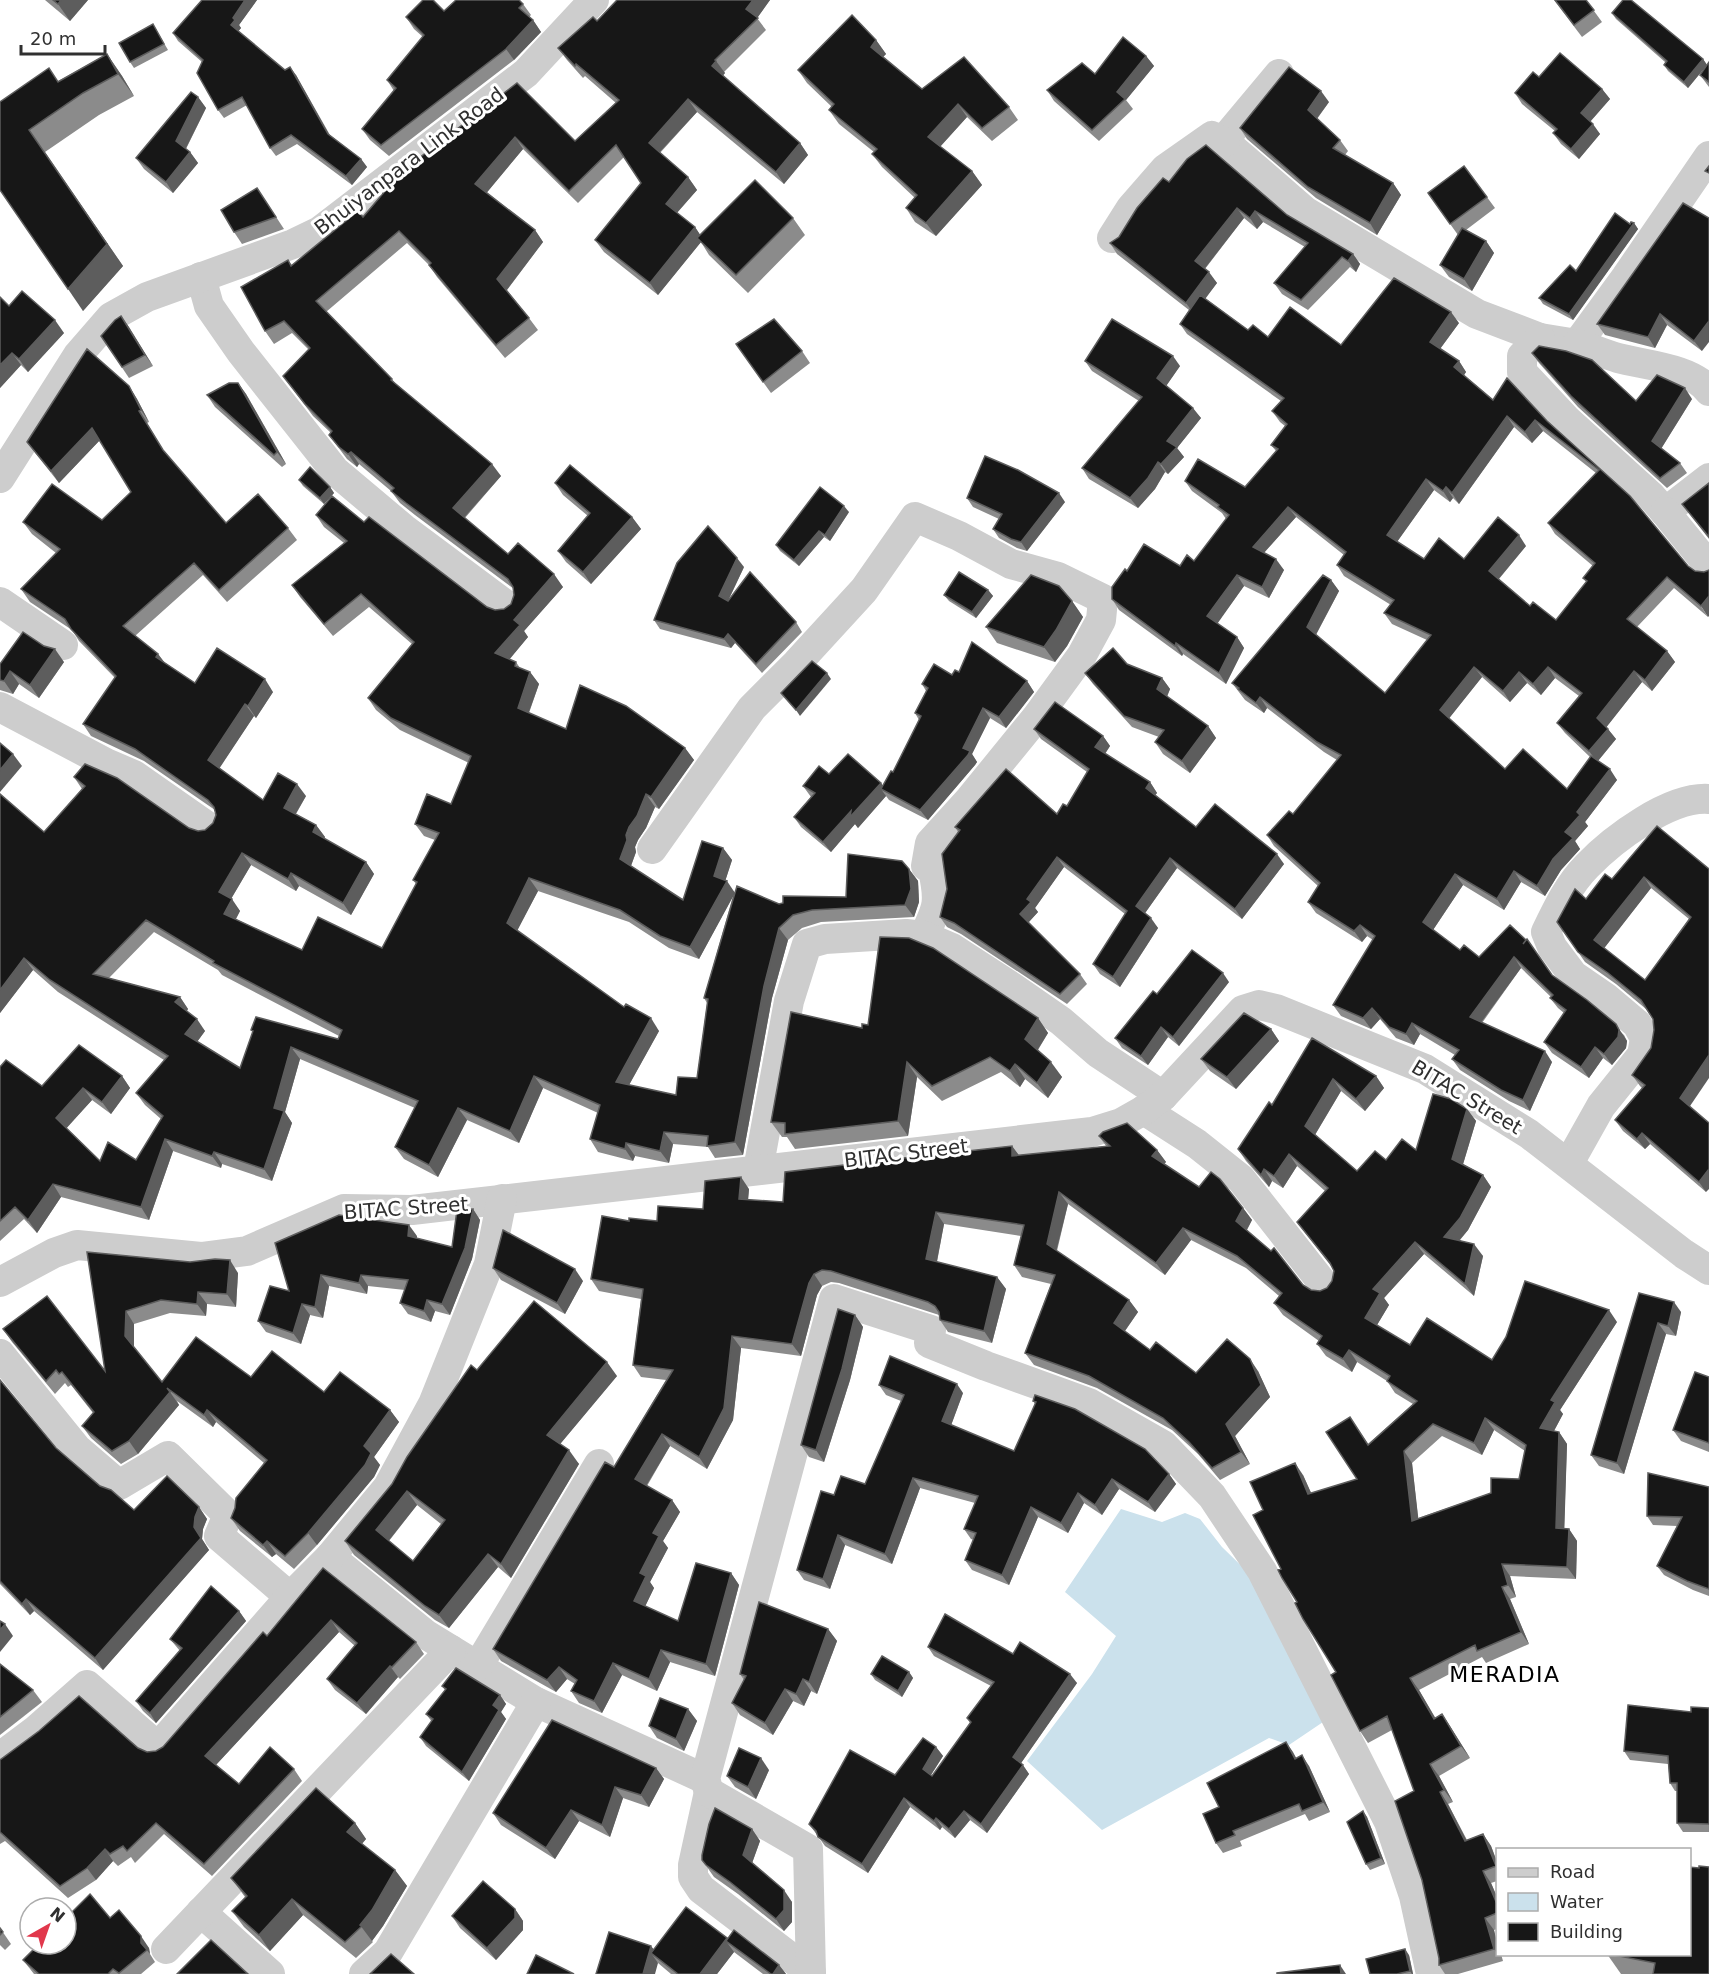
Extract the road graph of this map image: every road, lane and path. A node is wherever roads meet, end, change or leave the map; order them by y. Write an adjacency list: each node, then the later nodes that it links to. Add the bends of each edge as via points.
1 (594, 0): 6 (street, Bhuiyanpara Link Road, via 526,73 320,231)
2 (1279, 74): 3 (street)
3 (1225, 142): 5 (street, via 1212,136 1165,169 1131,208); 7 (street, via 1306,213 1478,314)
4 (1709, 156): 8 (street)
5 (1112, 238)
6 (201, 277): 10 (street, Bhuiyanpara Link Road, via 147,297 111,317 78,355); 15 (street, via 209,306 335,471 404,529)
7 (1540, 338): 8 (street); 12 (street, via 1522,356 1522,372)
8 (1577, 344): 9 (street, via 1664,367 1704,384)
9 (1709, 391)
10 (0, 478)
11 (1709, 478): 12 (street)
12 (1665, 512): 13 (street)
13 (1709, 566)
14 (0, 602): 16 (street)
15 (506, 605)
16 (63, 645)
17 (0, 708): 19 (street, via 134,775)
18 (1709, 799): 23 (street, via 1700,798 1666,809 1624,835 1586,867 1546,932 1573,975 1637,1024 1646,1038 1642,1055 1601,1106)
19 (207, 826)
20 (652, 849): 21 (street, via 752,708 864,590 915,517 1011,564 1058,577 1103,599 1101,620 1075,664 1036,718 930,843 926,866 933,870 938,894 937,908)
21 (924, 936): 22 (street, via 952,948 1061,1021); 24 (street, via 825,939 807,944 789,1001)
22 (1154, 1103): 23 (street, BITAC Street, via 1243,1010 1259,1005 1425,1069); 24 (street, BITAC Street, via 1121,1123 1092,1132); 28 (street, via 1241,1179)
23 (1569, 1163): 26 (street, BITAC Street)
24 (758, 1170): 25 (street, BITAC Street)
25 (502, 1199): 27 (street, BITAC Street, via 412,1210 344,1209 248,1251 201,1257 77,1245); 31 (street, via 489,1264 433,1404 388,1487)
26 (1709, 1270)
27 (0, 1282)
28 (1325, 1286)
29 (0, 1354): 32 (street, via 77,1449 119,1485 168,1456 228,1515 219,1536)
30 (599, 1464): 34 (street)
31 (330, 1557): 32 (street); 33 (street, via 425,1634)
32 (291, 1597): 36 (street, via 158,1747 87,1685)
33 (451, 1650): 34 (street); 38 (street)
34 (478, 1666): 35 (street)
35 (536, 1702): 37 (street); 41 (street, via 388,1952)
36 (0, 1756)
37 (707, 1786): 42 (street, via 808,1849); 42 (street, via 693,1877 701,1889); 43 (street, via 834,1299 931,1330 929,1344 1089,1403 1163,1445 1212,1496 1262,1571 1389,1822 1414,1896)
38 (201, 1912): 39 (street); 40 (street)
39 (166, 1949)
40 (270, 1974)
41 (364, 1974)
42 (811, 1974)
43 (1431, 1974)

